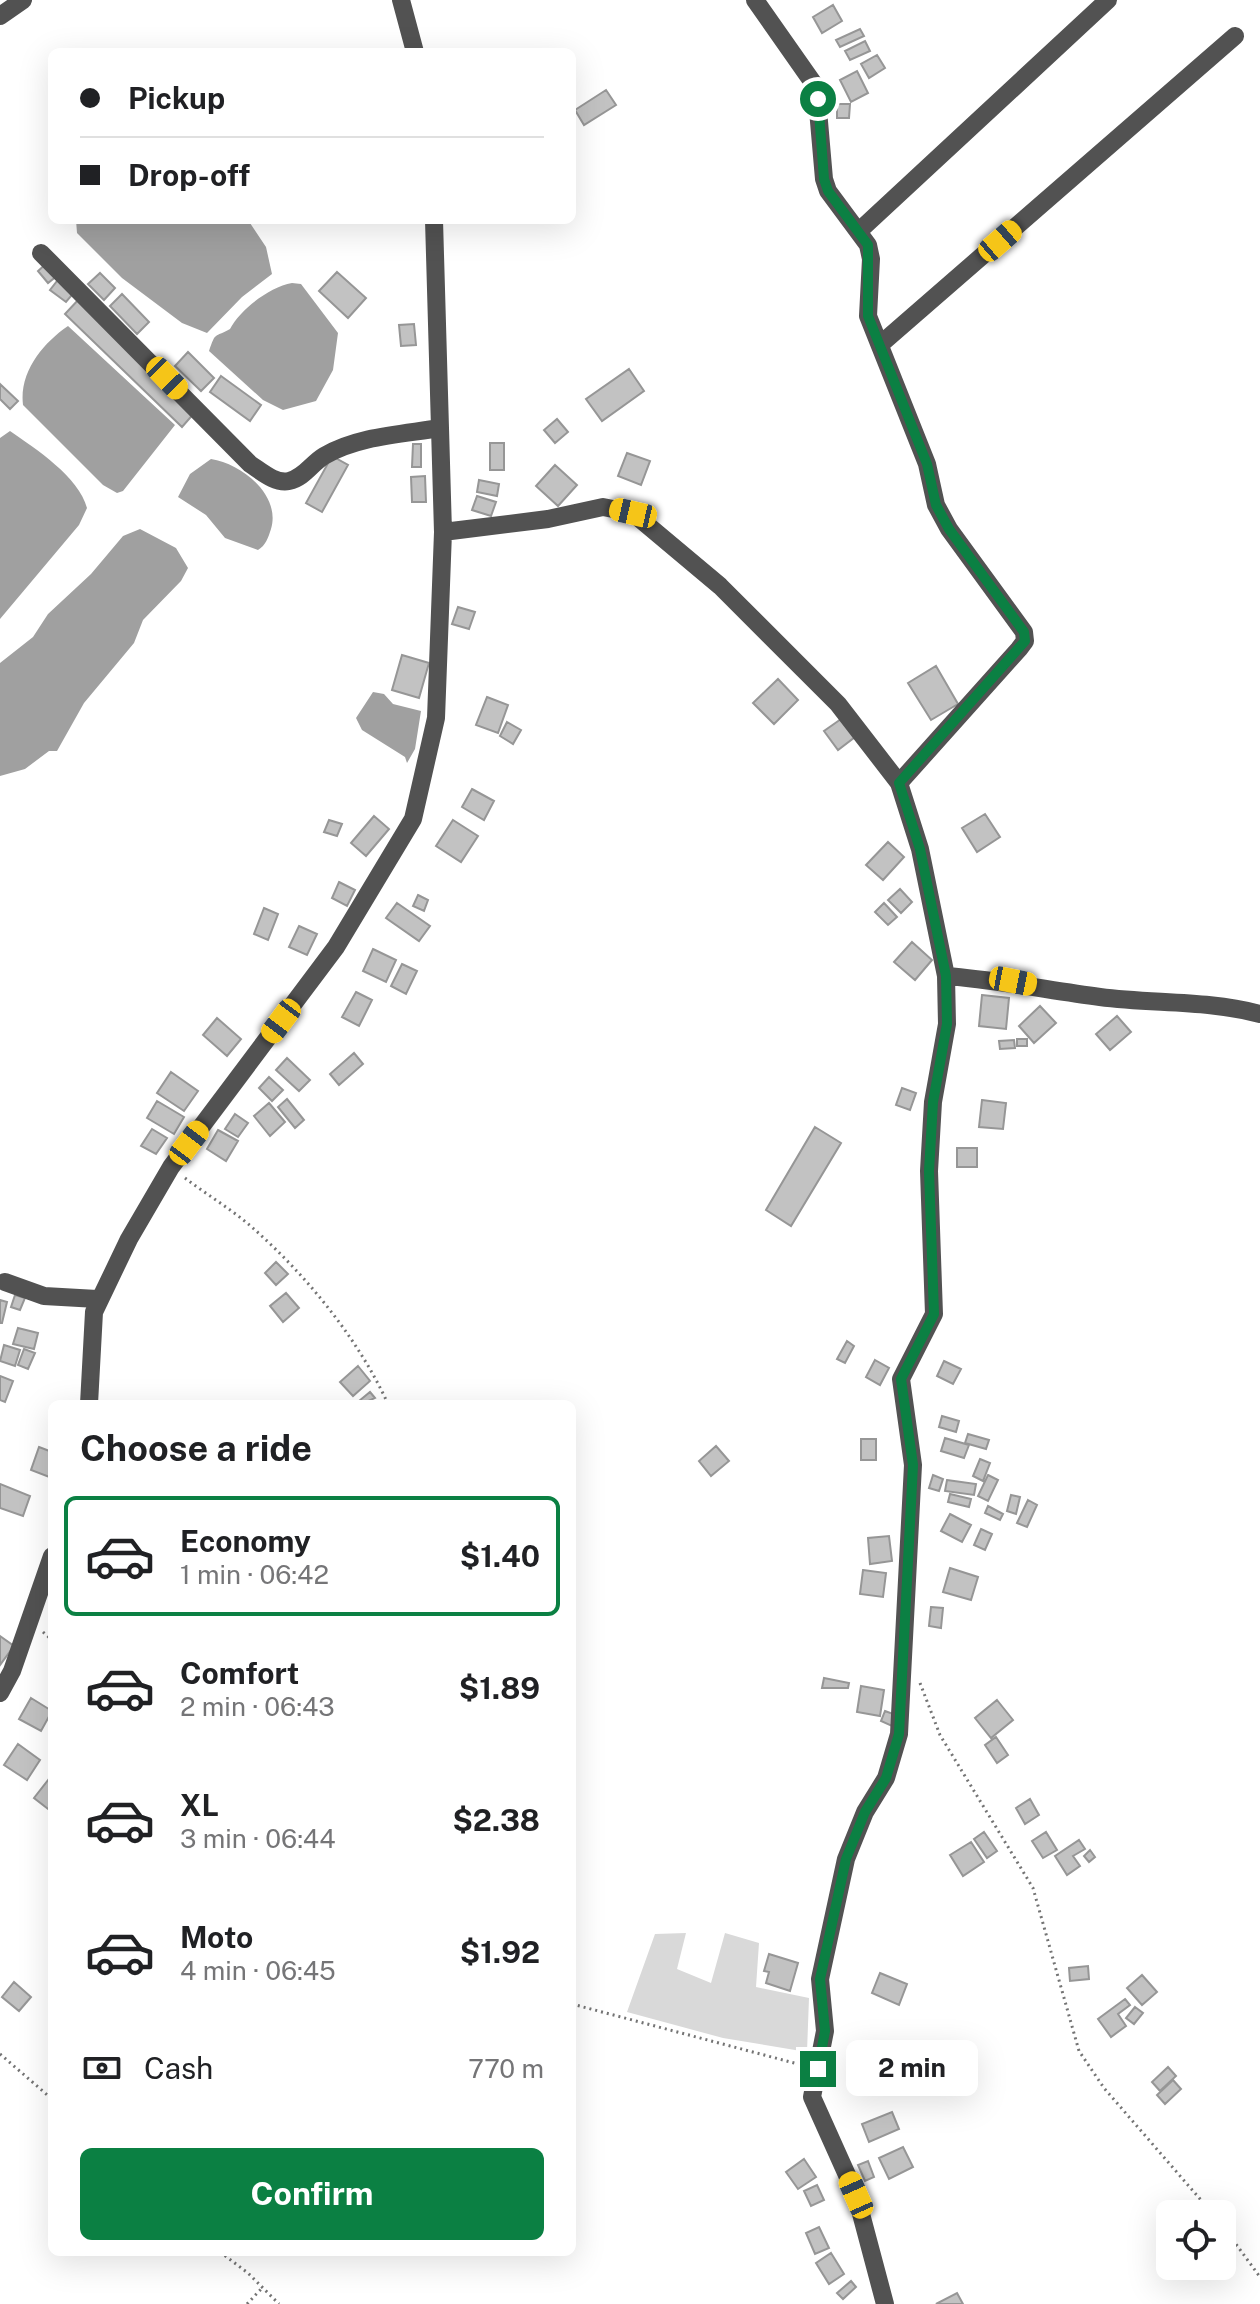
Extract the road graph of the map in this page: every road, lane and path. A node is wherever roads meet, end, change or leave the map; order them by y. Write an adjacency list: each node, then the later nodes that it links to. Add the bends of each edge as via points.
1 (23, 0): 5 (street)
2 (401, 0): 7 (street)
3 (755, 0): 9 (street, via 812,77 824,179)
4 (1108, 0): 9 (street)
5 (0, 16)
6 (1235, 36): 11 (street)
7 (414, 48)
8 (434, 224): 12 (street)
9 (859, 231): 11 (street, via 871,259 868,316)
10 (41, 253): 12 (street, via 250,464 276,480 301,476 324,456 345,448)
11 (882, 343): 14 (street, via 927,464 936,505 1024,632 1025,641)
12 (440, 428): 13 (street)
13 (443, 532): 14 (street, via 603,507 633,513 789,651); 17 (street, via 436,718 413,819 336,947)
14 (899, 783): 15 (street, via 920,849)
15 (946, 976): 16 (street, via 1013,981 1100,997 1228,1005); 23 (street, via 947,1024 933,1102 929,1171 934,1314 901,1379 913,1465)
16 (1260, 1014)
17 (171, 1167): 19 (street); 21 (path, via 254,1229 309,1287 374,1373)
18 (5, 1282): 19 (street, via 44,1296)
19 (97, 1299): 20 (street)
20 (89, 1400)
21 (386, 1400)
22 (48, 1568): 24 (street)
23 (900, 1670): 27 (street, via 899,1734 886,1778 846,1859 820,1979 825,2031); 29 (path, via 924,1688 940,1735 1033,1888 1079,2051 1104,2088)
24 (0, 1693)
25 (576, 2005): 27 (path)
26 (0, 2054): 28 (path)
27 (818, 2069): 36 (street, via 812,2097 856,2195)
28 (48, 2096)
29 (1201, 2200)
30 (1236, 2244): 32 (path)
31 (225, 2256): 33 (path)
32 (1260, 2277)
33 (262, 2288): 34 (path); 35 (path)
34 (247, 2304)
35 (279, 2304)
36 (885, 2304)

